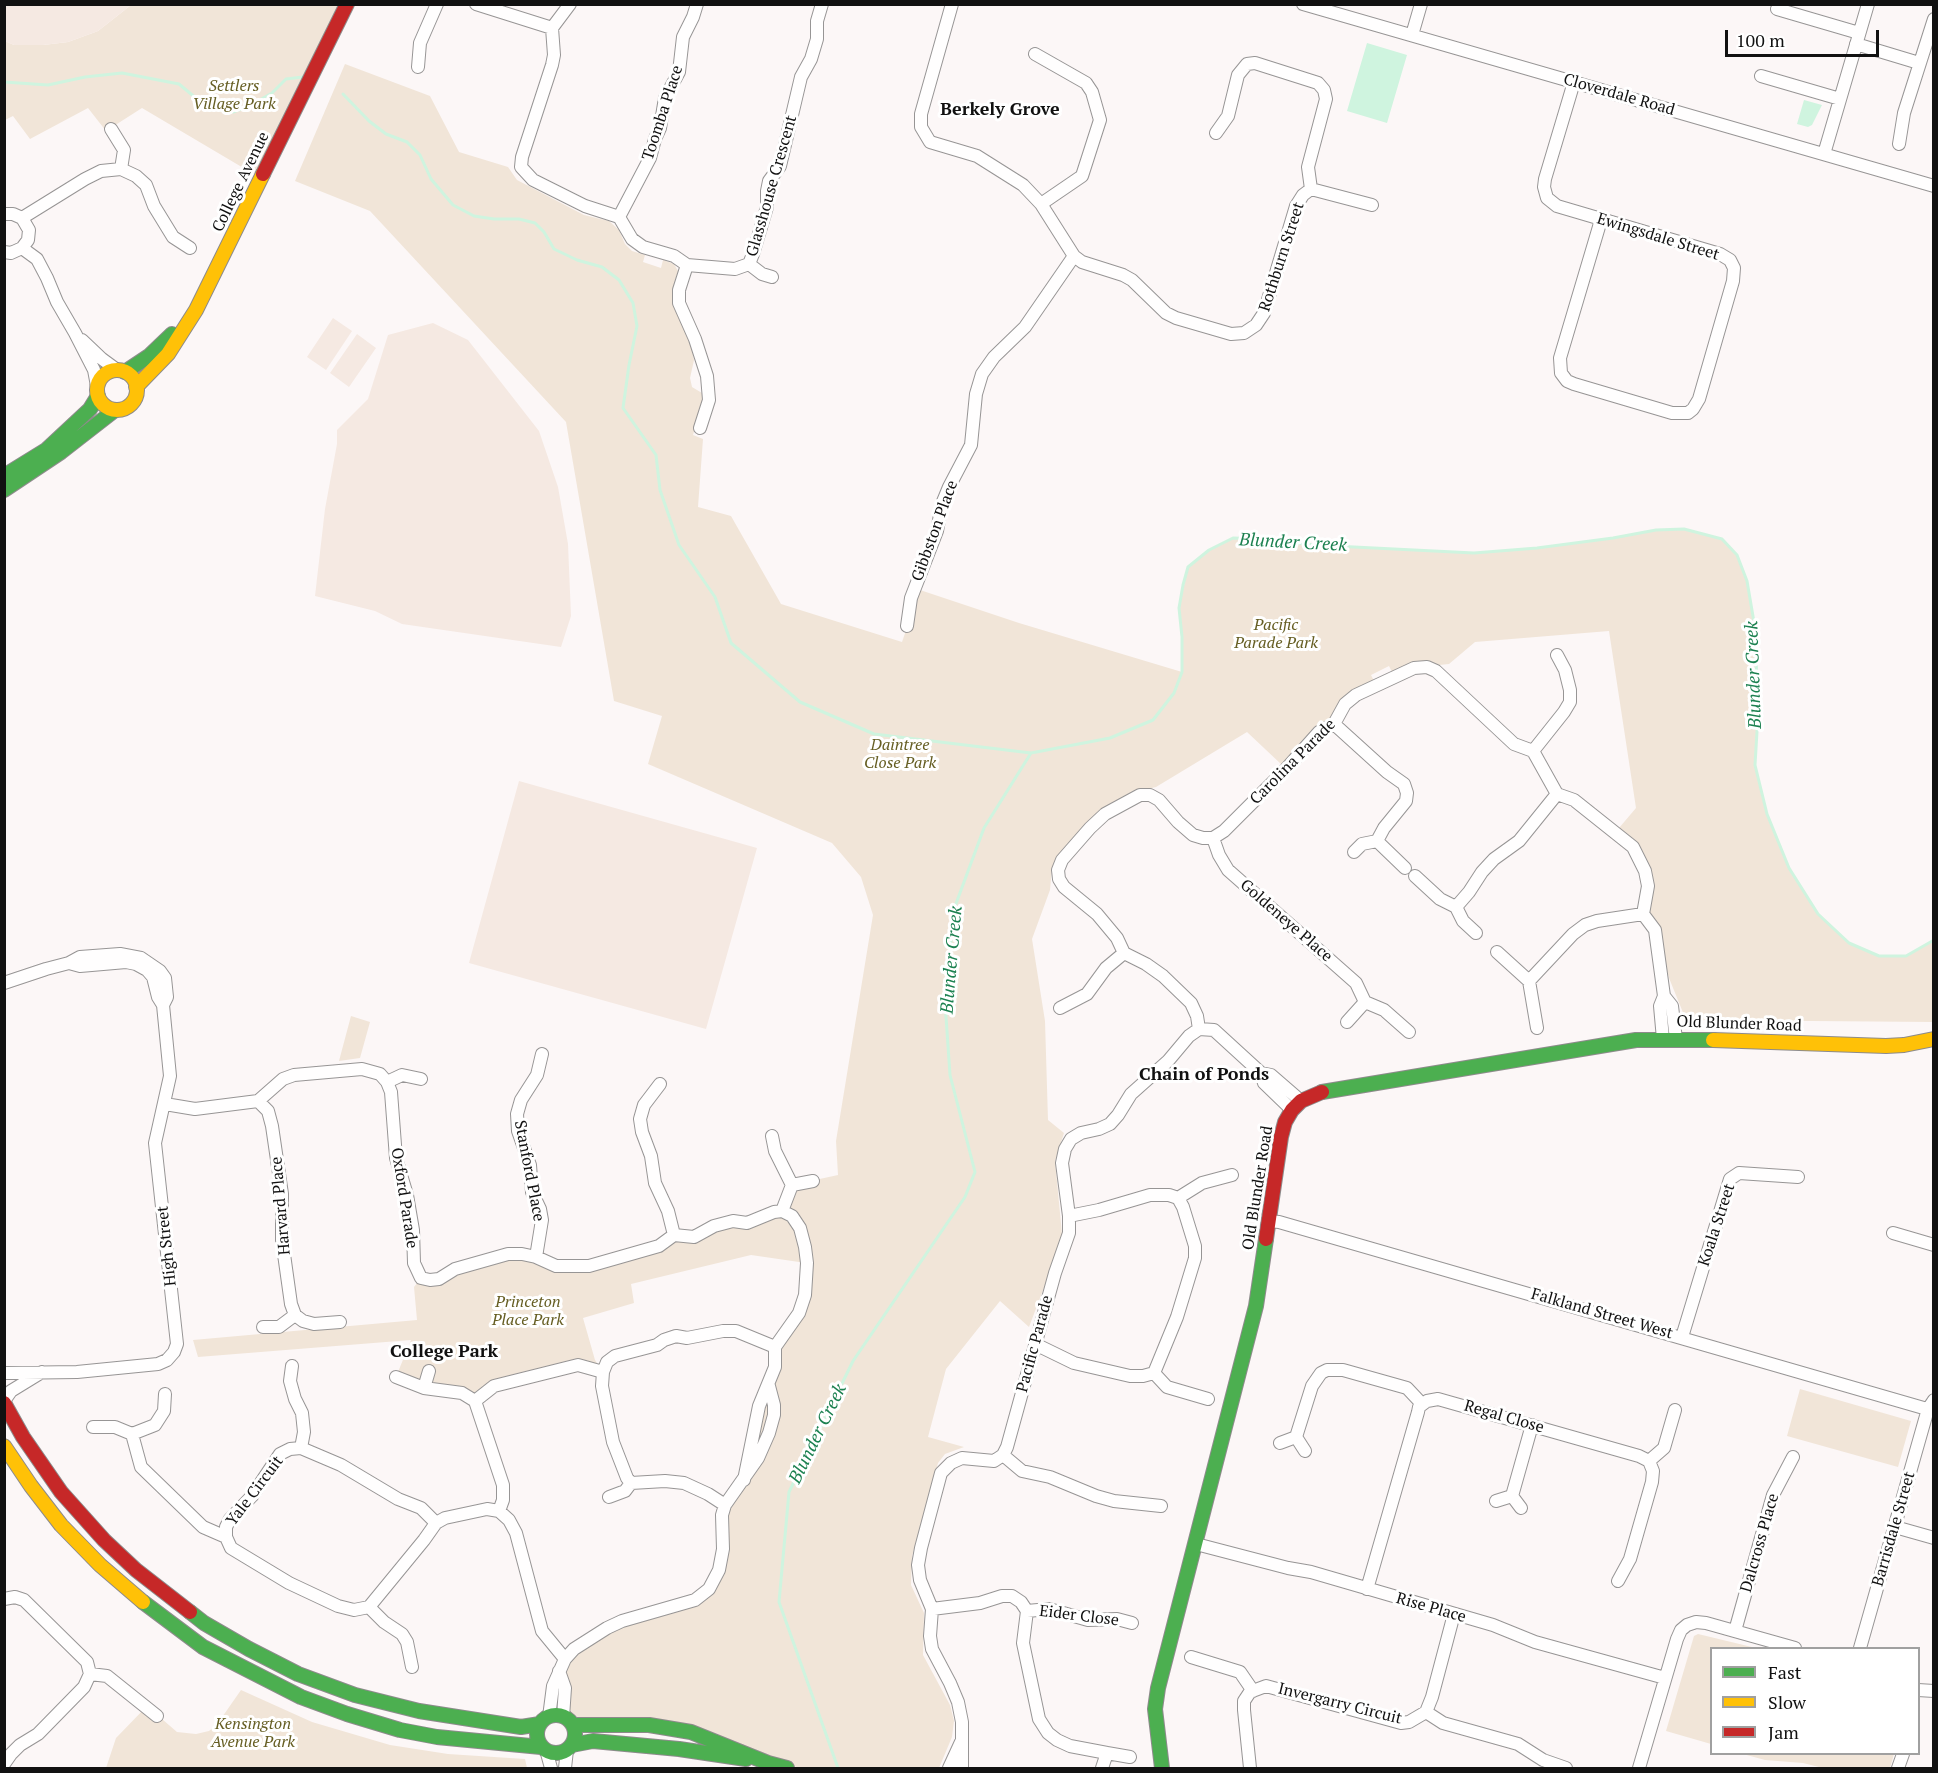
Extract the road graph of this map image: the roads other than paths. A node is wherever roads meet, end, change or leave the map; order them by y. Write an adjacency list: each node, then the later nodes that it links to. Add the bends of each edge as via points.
1 (347, 4): 42 (main road, College Avenue)
2 (437, 4): 18 (street, via 420,43)
3 (476, 4): 13 (street)
4 (570, 4): 13 (street)
5 (697, 4): 32 (street, Toomba Place, via 683,37 679,72 665,98 650,158)
6 (822, 4): 39 (street, Glasshouse Crescent, via 817,39 801,77 780,166 769,181 766,207)
7 (952, 4): 29 (street, via 921,114 921,127 930,142 977,156 1023,185)
8 (1303, 4): 14 (street, Cloverdale Road)
9 (1421, 4): 14 (street)
10 (1868, 4): 15 (street)
11 (1777, 9): 15 (street)
12 (1934, 20): 17 (street)
13 (552, 28): 32 (street, via 552,66 521,167 533,180 585,206)
14 (1412, 35): 20 (street, Cloverdale Road)
15 (1858, 39): 17 (street); 21 (street)
16 (1035, 54): 29 (street, via 1086,83 1100,120 1082,176)
17 (1919, 63): 24 (street)
18 (418, 66)
19 (1761, 76): 21 (street)
20 (1574, 82): 25 (street, Cloverdale Road); 34 (street, Ewingsdale Street, via 1544,187 1547,198 1557,206)
21 (1840, 99): 25 (street)
22 (111, 129): 26 (street, via 124,150)
23 (1216, 133): 28 (street, via 1228,116 1238,75 1246,64 1255,63 1318,83 1326,99 1308,167)
24 (1899, 144)
25 (1824, 154): 27 (street, Cloverdale Road)
26 (121, 169): 33 (street, via 101,171 86,178); 36 (street, via 146,185 173,237)
27 (1934, 186)
28 (1311, 189): 30 (street); 38 (street, Rothburn Street, via 1296,206 1264,313 1244,333 1231,334 1176,318 1123,275)
29 (1041, 204): 38 (street)
30 (1372, 205)
31 (4, 214): 33 (street)
32 (619, 217): 40 (street, Glasshouse Crescent, via 632,239 643,247 674,256)
33 (22, 218): 35 (street, via 29,230)
34 (1601, 220): 34 (street, Ewingsdale Street, via 1560,358 1561,373 1574,384 1672,413 1688,413 1698,399 1733,281 1733,265 1720,254)
35 (22, 248): 37 (street); 43 (street, via 37,259)
36 (190, 248)
37 (4, 252)
38 (1074, 256): 51 (street, Gibbston Place, via 1025,327 982,374 971,445 942,504 938,531 911,598)
39 (749, 264): 40 (street, Glasshouse Crescent, via 735,269); 41 (street, Glasshouse Crescent)
40 (687, 265): 48 (street, via 679,303 707,376 709,400)
41 (772, 277)
42 (196, 310): 44 (main road, College Avenue, via 149,356); 45 (main road, College Avenue, via 168,354)
43 (75, 333): 44 (street); 46 (street, via 94,370)
44 (121, 371): 45 (main road, via 132,378); 46 (main road, College Avenue, via 105,374)
45 (136, 387): 47 (main road, College Avenue, via 132,402)
46 (98, 391): 47 (main road, via 104,405); 49 (main road, College Avenue, via 90,409 46,450)
47 (115, 410): 50 (main road, College Avenue)
48 (700, 428)
49 (4, 476)
50 (4, 490)
51 (907, 626)
52 (1557, 656): 54 (street, via 1565,670 1570,702)
53 (1334, 724): 54 (street, Carolina Parade, via 1345,704 1356,695 1414,668 1427,667 1514,744); 56 (street, Carolina Parade, via 1319,732); 57 (street, via 1404,784 1406,801)
54 (1533, 751): 55 (street)
55 (1557, 794): 61 (street, via 1519,842 1482,872); 62 (street, via 1574,800 1633,846 1648,886)
56 (1213, 838): 65 (street, via 1193,835 1159,800 1140,795 1105,814 1062,860 1058,870 1064,887 1097,914); 70 (street, Goldeneye Place, via 1228,870 1356,983)
57 (1377, 841): 58 (street, via 1362,844); 59 (street)
58 (1354, 852)
59 (1405, 868)
60 (1415, 876): 61 (street, via 1440,899)
61 (1456, 907): 63 (street)
62 (1643, 914): 68 (street, via 1585,925); 76 (street, via 1655,930 1664,996 1672,1006)
63 (1476, 933)
64 (1497, 952): 68 (street)
65 (1124, 953): 71 (street, via 1106,968 1086,994); 74 (street, via 1163,976 1191,1003)
66 (28, 975): 67 (street, High Street); 69 (street, High Street); 83 (street, High Street, via 80,957 120,954 141,958 160,970 167,997 163,1005 170,1076)
67 (4, 976)
68 (1529, 981): 73 (street)
69 (4, 983)
70 (1365, 1002): 72 (street); 75 (street, Goldeneye Place, via 1384,1010)
71 (1060, 1008)
72 (1347, 1022)
73 (1537, 1028)
74 (1199, 1029): 84 (street, via 1214,1030 1261,1073 1271,1075); 92 (street, Pacific Parade, via 1131,1094 1110,1124 1071,1139 1062,1163)
75 (1409, 1032)
76 (1670, 1039): 77 (main road, Old Blunder Road, via 1886,1046); 84 (main road, Old Blunder Road, via 1601,1045 1319,1094)
77 (1934, 1039)
78 (542, 1054): 97 (street, Stanford Place, via 537,1075 517,1114 532,1192 542,1220)
79 (421, 1079): 80 (street, via 402,1075)
80 (387, 1082): 82 (street, via 380,1074 362,1069 294,1075 283,1079); 97 (street, Oxford Parade, via 396,1158 413,1230 414,1263 421,1278 439,1279 455,1269 508,1254)
81 (660, 1084): 95 (street, via 640,1119 655,1183)
82 (258, 1101): 83 (street, via 195,1109); 98 (street, Harvard Place, via 272,1126 282,1194 282,1240)
83 (165, 1104): 105 (street, High Street, via 155,1143 177,1336 174,1352 158,1365)
84 (1296, 1105): 93 (main road, Old Blunder Road, via 1281,1137)
85 (772, 1136): 89 (street)
86 (1232, 1175): 90 (street, via 1202,1183)
87 (1798, 1177): 101 (street, Koala Street, via 1739,1173 1730,1179)
88 (813, 1181): 89 (street)
89 (792, 1185): 91 (street)
90 (1178, 1198): 92 (street, via 1150,1195); 109 (street, via 1195,1246 1195,1258)
91 (782, 1211): 95 (street, Oxford Parade, via 747,1223 733,1221 714,1226 694,1237); 103 (street, via 792,1216 800,1228 807,1263 805,1295 799,1313)
92 (1069, 1216): 102 (street, Pacific Parade, via 1069,1233)
93 (1269, 1221): 101 (street, Falkland Street West); 142 (main road, Old Blunder Road, via 1256,1306)
94 (1893, 1233): 96 (street)
95 (674, 1235): 97 (street, Oxford Parade, via 659,1246 589,1266 556,1266)
96 (1934, 1245)
97 (536, 1257)
98 (295, 1315): 99 (street, via 314,1324); 100 (street, via 279,1327)
99 (340, 1322)
100 (263, 1327)
101 (1682, 1338): 117 (street, Falkland Street West)
102 (1035, 1344): 109 (street, via 1074,1363 1130,1376); 127 (street, Pacific Parade)
103 (775, 1347): 107 (street, via 736,1331 676,1336 657,1346 615,1356 606,1362); 134 (street, via 775,1367 759,1406 744,1480)
104 (292, 1366): 125 (street, via 290,1381 303,1413)
105 (43, 1371): 108 (street, High Street); 115 (street, via 11,1391)
106 (429, 1371): 111 (street)
107 (603, 1372): 114 (street, via 578,1365 494,1386); 130 (street, via 613,1442)
108 (4, 1373)
109 (1154, 1373): 113 (street, via 1167,1386)
110 (396, 1377): 111 (street)
111 (424, 1388): 114 (street, via 462,1393)
112 (165, 1394): 121 (street, via 164,1411 155,1425)
113 (1208, 1399)
114 (476, 1401): 137 (street, via 503,1485)
115 (4, 1402): 163 (main road, via 61,1492 104,1540 204,1623 298,1674 355,1695 419,1711 521,1727)
116 (1422, 1404): 119 (street, Regal Close, via 1438,1399); 122 (street, via 1407,1388 1343,1370 1327,1370 1312,1386); 144 (street)
117 (1932, 1407): 139 (street, Barrisdale Street)
118 (1675, 1410): 129 (street, via 1664,1448)
119 (1532, 1425): 129 (street, Regal Close); 131 (street)
120 (93, 1427): 121 (street, via 115,1427)
121 (132, 1434): 140 (street, via 141,1467 203,1527)
122 (1296, 1437): 123 (street); 126 (street)
123 (1280, 1443)
124 (4, 1446): 167 (main road, via 61,1525 99,1565 203,1647 301,1697 400,1730)
125 (301, 1448): 138 (street, Yale Circuit, via 421,1508); 140 (street, Yale Circuit, via 280,1454 252,1496 230,1519)
126 (1305, 1451)
127 (1003, 1455): 135 (street, via 1022,1471 1050,1477 1096,1496); 147 (street, via 994,1461 962,1458 941,1473 918,1565)
128 (1793, 1457): 151 (street, Dalcross Place, via 1773,1496)
129 (1649, 1461): 143 (street, via 1652,1482 1630,1559)
130 (631, 1483): 132 (street, via 625,1491); 134 (street, via 684,1483)
131 (1512, 1496): 133 (street); 136 (street)
132 (609, 1497)
133 (1496, 1501)
134 (725, 1505): 155 (street, via 723,1549 719,1570 709,1589 695,1599 607,1628)
135 (1161, 1506)
136 (1521, 1508)
137 (499, 1511): 138 (street, via 487,1509); 155 (street, via 516,1533 542,1631)
138 (436, 1523): 146 (street)
139 (1895, 1527): 141 (street); 153 (street, Barrisdale Street)
140 (226, 1537): 146 (street, Yale Circuit, via 231,1548 289,1583 338,1606 354,1610)
141 (1934, 1538)
142 (1196, 1544): 144 (street, Rise Place); 178 (main road, Old Blunder Road, via 1158,1688 1155,1709)
143 (1618, 1581)
144 (1367, 1589): 149 (street, Rise Place)
145 (5, 1596): 158 (street, via 24,1600 87,1662)
146 (369, 1607): 156 (street, via 402,1634)
147 (932, 1609): 148 (street, via 1012,1596); 165 (street, via 932,1649 958,1702)
148 (1027, 1611): 150 (street, Eider Close, via 1049,1610 1088,1620); 168 (street, via 1023,1643 1039,1719 1057,1740)
149 (1454, 1614): 159 (street, Rise Place, via 1535,1642); 161 (street)
150 (1132, 1623)
151 (1735, 1631): 152 (street); 159 (street, via 1706,1623 1687,1625 1677,1639)
152 (1791, 1647)
153 (1860, 1647)
154 (1191, 1657): 160 (street, via 1240,1672)
155 (565, 1659): 157 (street)
156 (412, 1667)
157 (559, 1671): 163 (street); 164 (street)
158 (90, 1674): 162 (street, via 107,1676); 171 (street, via 84,1687)
159 (1665, 1678): 181 (street)
160 (1253, 1691): 161 (street, Invergarry Circuit, via 1266,1686 1401,1723); 179 (street, Invergarry Circuit, via 1246,1697 1244,1710)
161 (1426, 1712): 180 (street, Invergarry Circuit, via 1443,1723 1518,1744 1543,1760)
162 (157, 1716)
163 (545, 1720): 164 (main road); 167 (main road, via 537,1736)
164 (568, 1721): 166 (main road, via 575,1735); 170 (main road, via 649,1725 691,1732)
165 (961, 1741): 175 (street); 176 (street)
166 (569, 1748): 167 (main road, via 556,1754); 170 (main road, via 593,1741); 173 (street)
167 (544, 1749): 172 (street)
168 (1107, 1753): 169 (street); 177 (street)
169 (1130, 1757)
170 (768, 1763): 174 (main road)
171 (4, 1764)
172 (551, 1768)
173 (565, 1768)
174 (787, 1768)
175 (950, 1768)
176 (962, 1768)
177 (1102, 1768)
178 (1162, 1768)
179 (1250, 1768)
180 (1566, 1768)
181 (1639, 1768)

